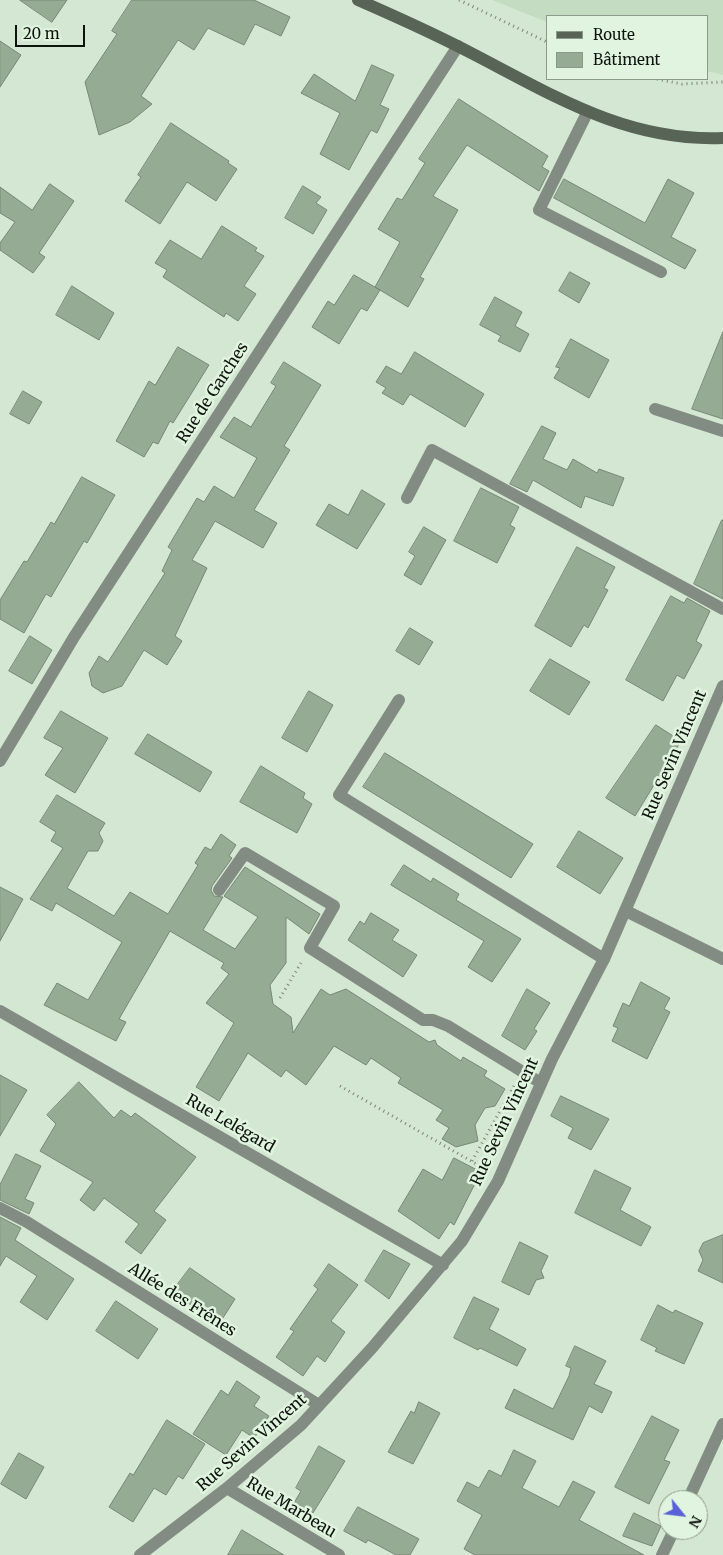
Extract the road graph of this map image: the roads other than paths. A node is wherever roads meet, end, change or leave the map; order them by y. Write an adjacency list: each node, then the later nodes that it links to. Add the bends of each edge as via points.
1 (358, 0): 2 (main road)
2 (458, 46): 3 (main road); 12 (street, Rue de Garches, via 74,637)
3 (587, 113): 4 (main road, via 630,128 664,135 686,139); 5 (street, via 539,210)
4 (723, 138)
5 (661, 272)
6 (655, 409): 7 (street)
7 (723, 431)
8 (407, 498): 9 (street, via 432,450)
9 (723, 609)
10 (723, 686): 14 (street, Rue Sevin Vincent)
11 (400, 700): 15 (street, via 339,795)
12 (0, 761)
13 (219, 890): 18 (street, via 245,853 334,906 310,948 423,1020 448,1026)
14 (626, 911): 15 (street, Rue Sevin Vincent); 16 (street)
15 (604, 959): 18 (street, Rue Sevin Vincent)
16 (723, 959)
17 (0, 1011): 20 (street, Rue Lelégard)
18 (541, 1083): 20 (street, Rue Sevin Vincent, via 498,1181 462,1242)
19 (0, 1208): 21 (street, Allée des Frênes)
20 (443, 1265): 21 (street, Rue Sevin Vincent)
21 (319, 1406): 23 (street, Rue Sevin Vincent)
22 (723, 1424): 24 (street)
23 (227, 1488): 26 (street, Rue Sevin Vincent); 27 (street, Rue Marbeau)
24 (693, 1490)
25 (669, 1540): 28 (street)
26 (140, 1555)
27 (339, 1555)
28 (662, 1555)

